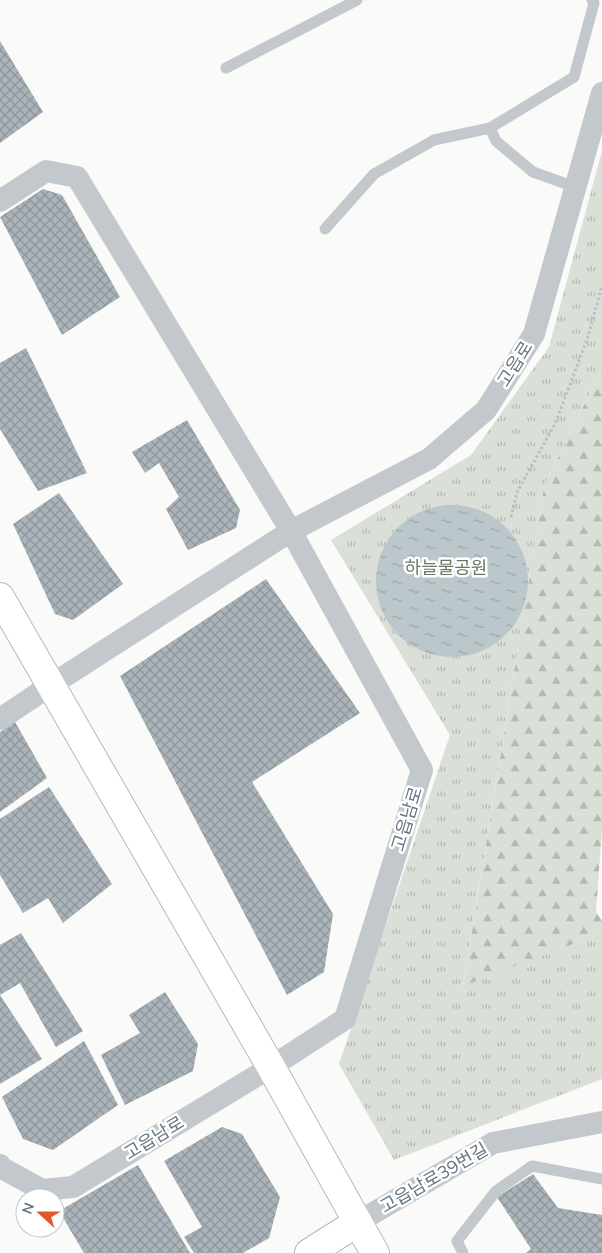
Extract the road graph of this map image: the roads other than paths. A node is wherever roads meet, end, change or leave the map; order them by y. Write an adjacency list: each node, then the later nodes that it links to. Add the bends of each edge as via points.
1 (357, 0): 3 (lane)
2 (592, 0): 5 (lane, via 594,3 574,77)
3 (226, 68)
4 (602, 93): 6 (street, 고읍로)
5 (490, 128): 6 (lane, via 496,141 533,172); 8 (lane, via 434,140 374,174)
6 (575, 188): 9 (street, 고읍로, via 534,334 486,410 429,459)
7 (0, 201): 9 (street, 고읍남로, via 46,171 77,177)
8 (325, 229)
9 (292, 531): 11 (street); 13 (street, 고읍남로, via 422,770 346,1019)
10 (0, 597): 11 (street)
11 (51, 685): 12 (street); 13 (street)
12 (0, 719)
13 (271, 1067): 15 (street, 고읍남로, via 73,1187 42,1190); 17 (street)
14 (602, 1122): 17 (street, 고읍남로39번길, via 493,1143)
15 (0, 1165)
16 (602, 1179): 20 (lane, via 532,1166 490,1198 456,1241)
17 (358, 1222): 18 (street); 19 (street)
18 (309, 1253)
19 (375, 1253)
20 (463, 1253)

